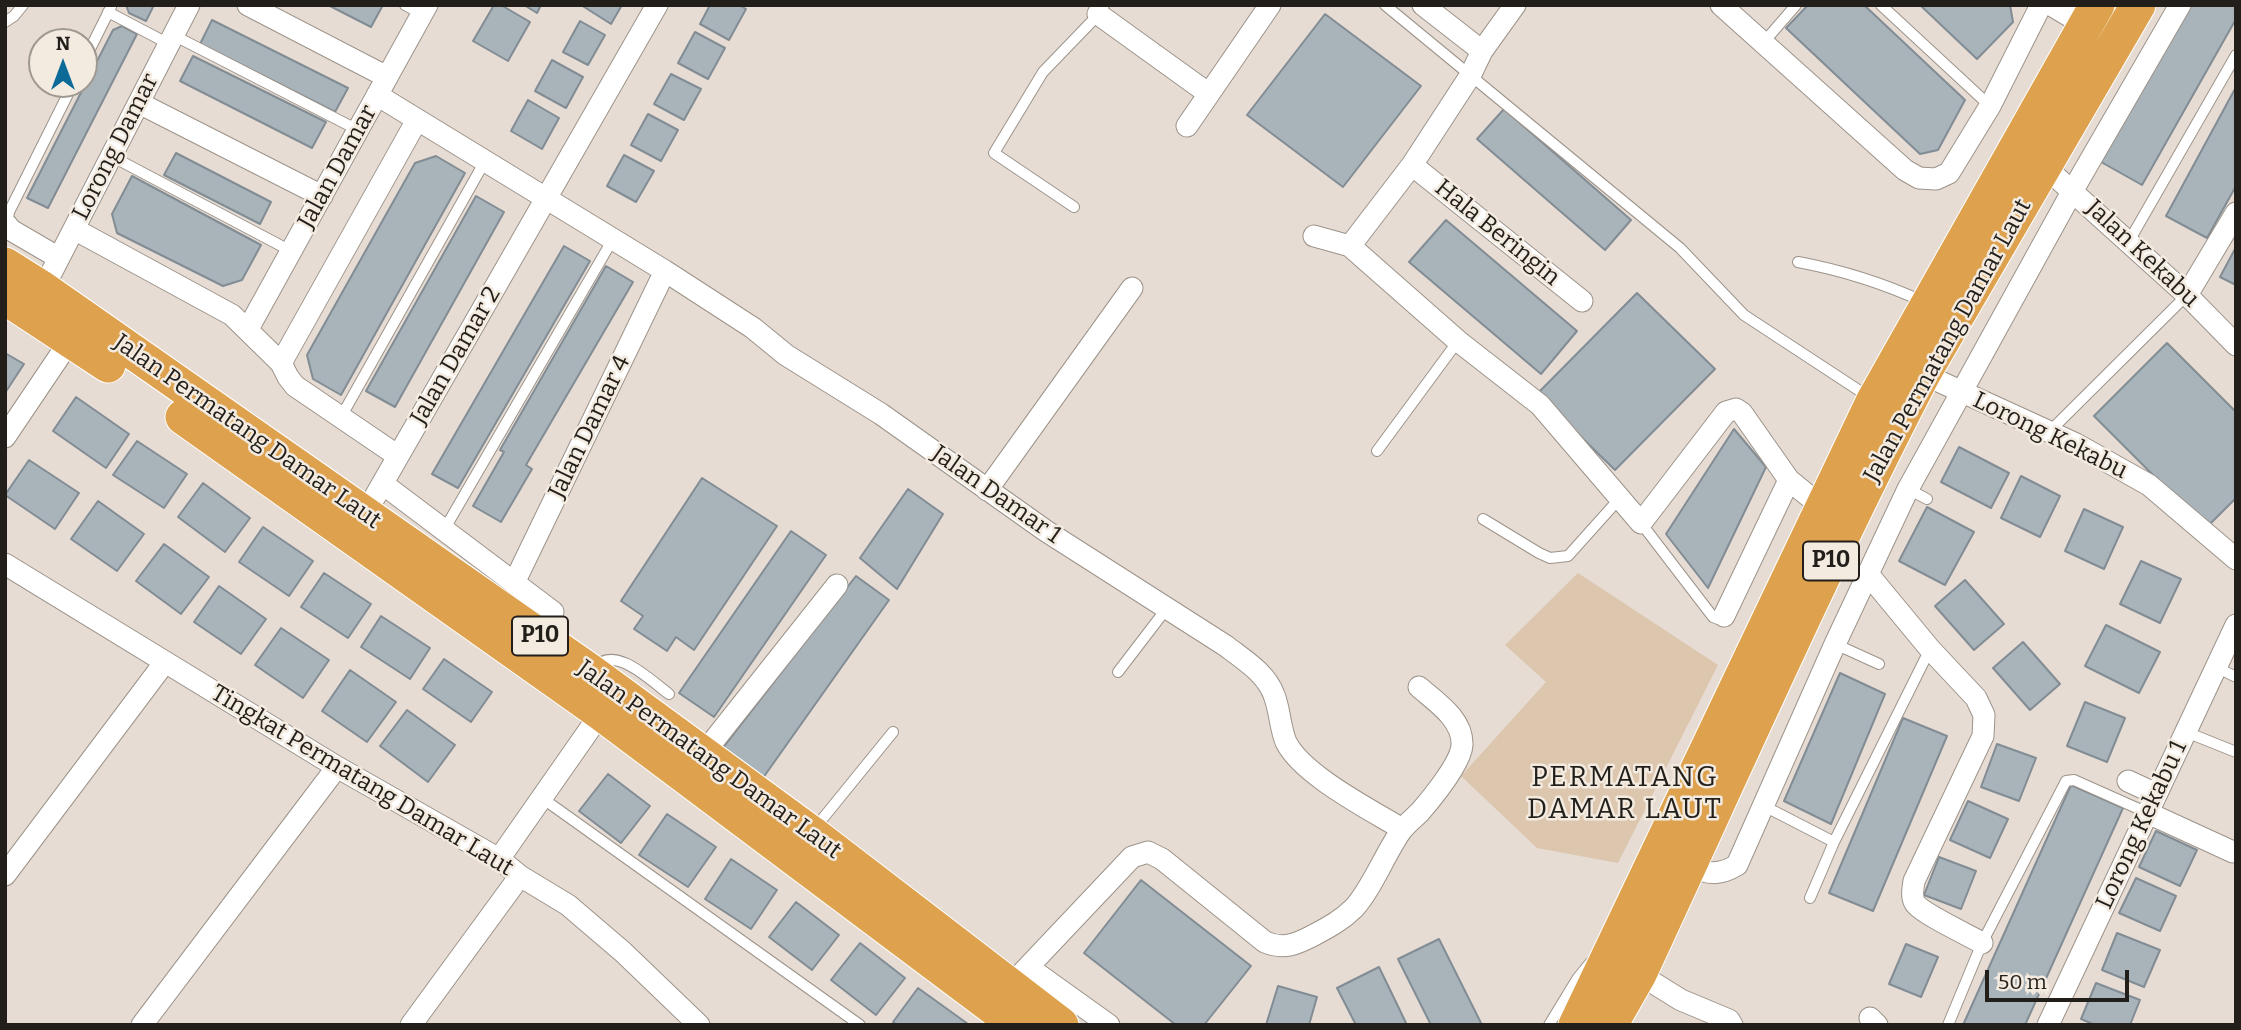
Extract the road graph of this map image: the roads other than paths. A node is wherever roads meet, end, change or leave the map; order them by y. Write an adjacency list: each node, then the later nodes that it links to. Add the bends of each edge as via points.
1 (23, 5): 21 (lane)
2 (189, 5): 23 (street, Lorong Damar)
3 (248, 5): 29 (street, Jalan Damar 1)
4 (657, 5): 44 (street)
5 (1270, 5): 30 (street)
6 (1385, 5): 28 (lane)
7 (1423, 5): 26 (street)
8 (1515, 5): 26 (street)
9 (1721, 5): 24 (street)
10 (1797, 5): 24 (lane)
11 (1881, 5): 33 (lane)
12 (2041, 5): 33 (street)
13 (2051, 5): 20 (street)
14 (2138, 5): 25 (highway, Jalan Permatang Damar Laut / P10)
15 (2151, 5): 34 (highway, via 2103,91)
16 (2180, 5): 42 (street)
17 (110, 8): 22 (lane); 23 (lane)
18 (418, 8): 29 (street, Jalan Damar)
19 (1101, 10): 30 (street); 45 (lane, via 1043,72 994,153)
20 (2091, 15): 25 (street); 63 (highway, Jalan Permatang Damar Laut / P10)
21 (5, 22)
22 (98, 32)
23 (171, 40): 32 (street, Lorong Damar); 37 (lane)
24 (1764, 42): 33 (street, via 1919,178 1936,179 1949,173)
25 (2116, 43): 34 (highway, Jalan Permatang Damar Laut / P10)
26 (1482, 51): 28 (street)
27 (2236, 55): 51 (lane)
28 (1470, 75): 40 (street); 71 (lane, via 1680,248 1744,315)
29 (382, 86): 35 (street, Jalan Damar 1); 37 (street, Jalan Damar)
30 (1209, 93): 36 (street)
31 (66, 98): 47 (lane, via 9,212)
32 (139, 103): 38 (street, Lorong Damar); 43 (street)
33 (1990, 106)
34 (2078, 111): 41 (highway, Jalan Permatang Damar Laut / P10)
35 (417, 120): 39 (street, Jalan Damar 1); 68 (street)
36 (1187, 126)
37 (358, 130): 43 (street, Jalan Damar)
38 (111, 156): 48 (street, Lorong Damar); 53 (lane)
39 (485, 161): 44 (street, Jalan Damar 1); 72 (lane)
40 (1412, 165): 52 (street); 62 (street, Hala Beringin)
41 (2045, 167): 42 (street, Jalan Kekabu); 69 (highway, Jalan Permatang Damar Laut / P10)
42 (2073, 190): 51 (street, Jalan Kekabu); 70 (street)
43 (322, 196): 53 (street, Jalan Damar)
44 (546, 198): 50 (street, Jalan Damar 1); 76 (street, Jalan Damar 2)
45 (1074, 207)
46 (2236, 213): 60 (street)
47 (7, 225): 54 (street)
48 (74, 229): 54 (street, Lorong Damar); 64 (street)
49 (1314, 236): 52 (street)
50 (613, 239): 57 (street, Jalan Damar 1); 85 (lane)
51 (2128, 243): 60 (street, Jalan Kekabu)
52 (1350, 246): 66 (street)
53 (291, 251): 64 (street, Jalan Damar)
54 (59, 258): 59 (street, Lorong Damar)
55 (1798, 262): 63 (lane, via 1831,268)
56 (5, 265): 59 (highway, Jalan Permatang Damar Laut / P10)
57 (665, 271): 79 (street, Jalan Damar 1); 89 (street, Jalan Damar 4)
58 (1132, 288): 79 (street)
59 (43, 289): 82 (highway, Jalan Permatang Damar Laut / P10)
60 (2187, 295): 67 (street, Jalan Kekabu); 73 (lane)
61 (5, 297): 65 (highway, Jalan Permatang Damar Laut / P10)
62 (1583, 301)
63 (1927, 303): 71 (highway, Jalan Permatang Damar Laut / P10)
64 (248, 329): 68 (street)
65 (71, 339): 74 (street); 105 (highway, Jalan Permatang Damar Laut / P10)
66 (1458, 341): 75 (lane); 80 (street, via 1540,405)
67 (2236, 345)
68 (281, 363): 72 (street, via 295,386)
69 (1923, 374): 70 (street, Lorong Kekabu); 120 (highway, Jalan Permatang Damar Laut / P10)
70 (1961, 393): 73 (street, Lorong Kekabu); 88 (street, via 1917,494)
71 (1874, 400): 81 (highway, Jalan Permatang Damar Laut / P10)
72 (341, 417): 76 (street)
73 (2049, 432): 86 (street, Lorong Kekabu, via 2148,485)
74 (5, 437)
75 (1377, 451)
76 (398, 457): 78 (street, Jalan Damar 2)
77 (1789, 480): 81 (street); 84 (street, via 1736,409 1726,412); 93 (street)
78 (383, 484): 82 (street, Jalan Damar 2); 85 (street)
79 (987, 490): 91 (street, Jalan Damar 1)
80 (1620, 498): 83 (lane, via 1568,556 1549,558); 84 (street)
81 (1822, 507): 124 (highway, Jalan Permatang Damar Laut / P10)
82 (365, 514): 100 (highway, Jalan Permatang Damar Laut / P10)
83 (1483, 519)
84 (1641, 523): 93 (lane, via 1713,617)
85 (444, 530): 89 (street)
86 (2236, 559)
87 (5, 564): 97 (street, Tingkat Permatang Damar Laut)
88 (1868, 574): 95 (street); 96 (street)
89 (514, 583): 92 (street)
90 (837, 584): 109 (street)
91 (1167, 608): 101 (lane); 115 (street, Jalan Damar 1, via 1226,646 1268,682 1286,742 1297,757 1319,777)
92 (553, 612)
93 (1724, 617)
94 (2236, 625): 99 (street, Lorong Kekabu 1)
95 (1835, 644): 98 (lane); 114 (street)
96 (1930, 649): 117 (lane); 125 (street, via 1976,698 1984,715 1983,736 1914,881 1913,894 1924,911)
97 (165, 662): 110 (street, Tingkat Permatang Damar Laut); 121 (street)
98 (1880, 664)
99 (2216, 667): 102 (lane); 107 (street, Lorong Kekabu 1)
100 (591, 672): 104 (lane, via 601,661 617,659); 109 (highway, Jalan Permatang Damar Laut / P10)
101 (1118, 673)
102 (2236, 677)
103 (1419, 687): 115 (street, via 1454,719 1462,744 1459,758)
104 (669, 694)
105 (601, 713): 112 (street); 132 (highway, Jalan Permatang Damar Laut / P10)
106 (893, 732): 116 (lane)
107 (2186, 732): 108 (lane); 113 (street, Lorong Kekabu 1)
108 (2236, 752)
109 (703, 754): 116 (highway, Jalan Permatang Damar Laut / P10)
110 (337, 767): 119 (street, Tingkat Permatang Damar Laut); 129 (street)
111 (2128, 781): 113 (street)
112 (542, 798): 119 (street); 131 (lane)
113 (2152, 803): 118 (street); 125 (lane, via 2066,781); 140 (street, Lorong Kekabu 1)
114 (1762, 805): 117 (lane); 120 (street, via 1737,865 1717,874)
115 (1402, 829): 127 (street, via 1356,906 1338,922 1289,946 1265,942 1162,859 1148,852 1132,857)
116 (811, 833): 127 (highway, Jalan Permatang Damar Laut / P10)
117 (1835, 842): 123 (lane)
118 (2233, 852)
119 (499, 859): 122 (street, Tingkat Permatang Damar Laut)
120 (1689, 866): 126 (highway, Jalan Permatang Damar Laut / P10)
121 (5, 875)
122 (520, 876): 128 (street, Tingkat Permatang Damar Laut, via 568,905 623,952); 130 (street)
123 (1810, 898)
124 (1632, 911): 135 (lane, via 1577,979); 136 (highway, Jalan Permatang Damar Laut / P10)
125 (1982, 943): 139 (lane)
126 (1639, 974): 137 (highway, Jalan Permatang Damar Laut / P10); 138 (street)
127 (1019, 977): 133 (highway, Jalan Permatang Damar Laut / P10); 134 (street)
128 (688, 1021)
129 (142, 1025)
130 (411, 1025)
131 (860, 1025)
132 (1017, 1025)
133 (1061, 1025)
134 (1109, 1025)
135 (1549, 1025)
136 (1576, 1025)
137 (1610, 1025)
138 (1732, 1025)
139 (1948, 1025)
140 (2048, 1025)

